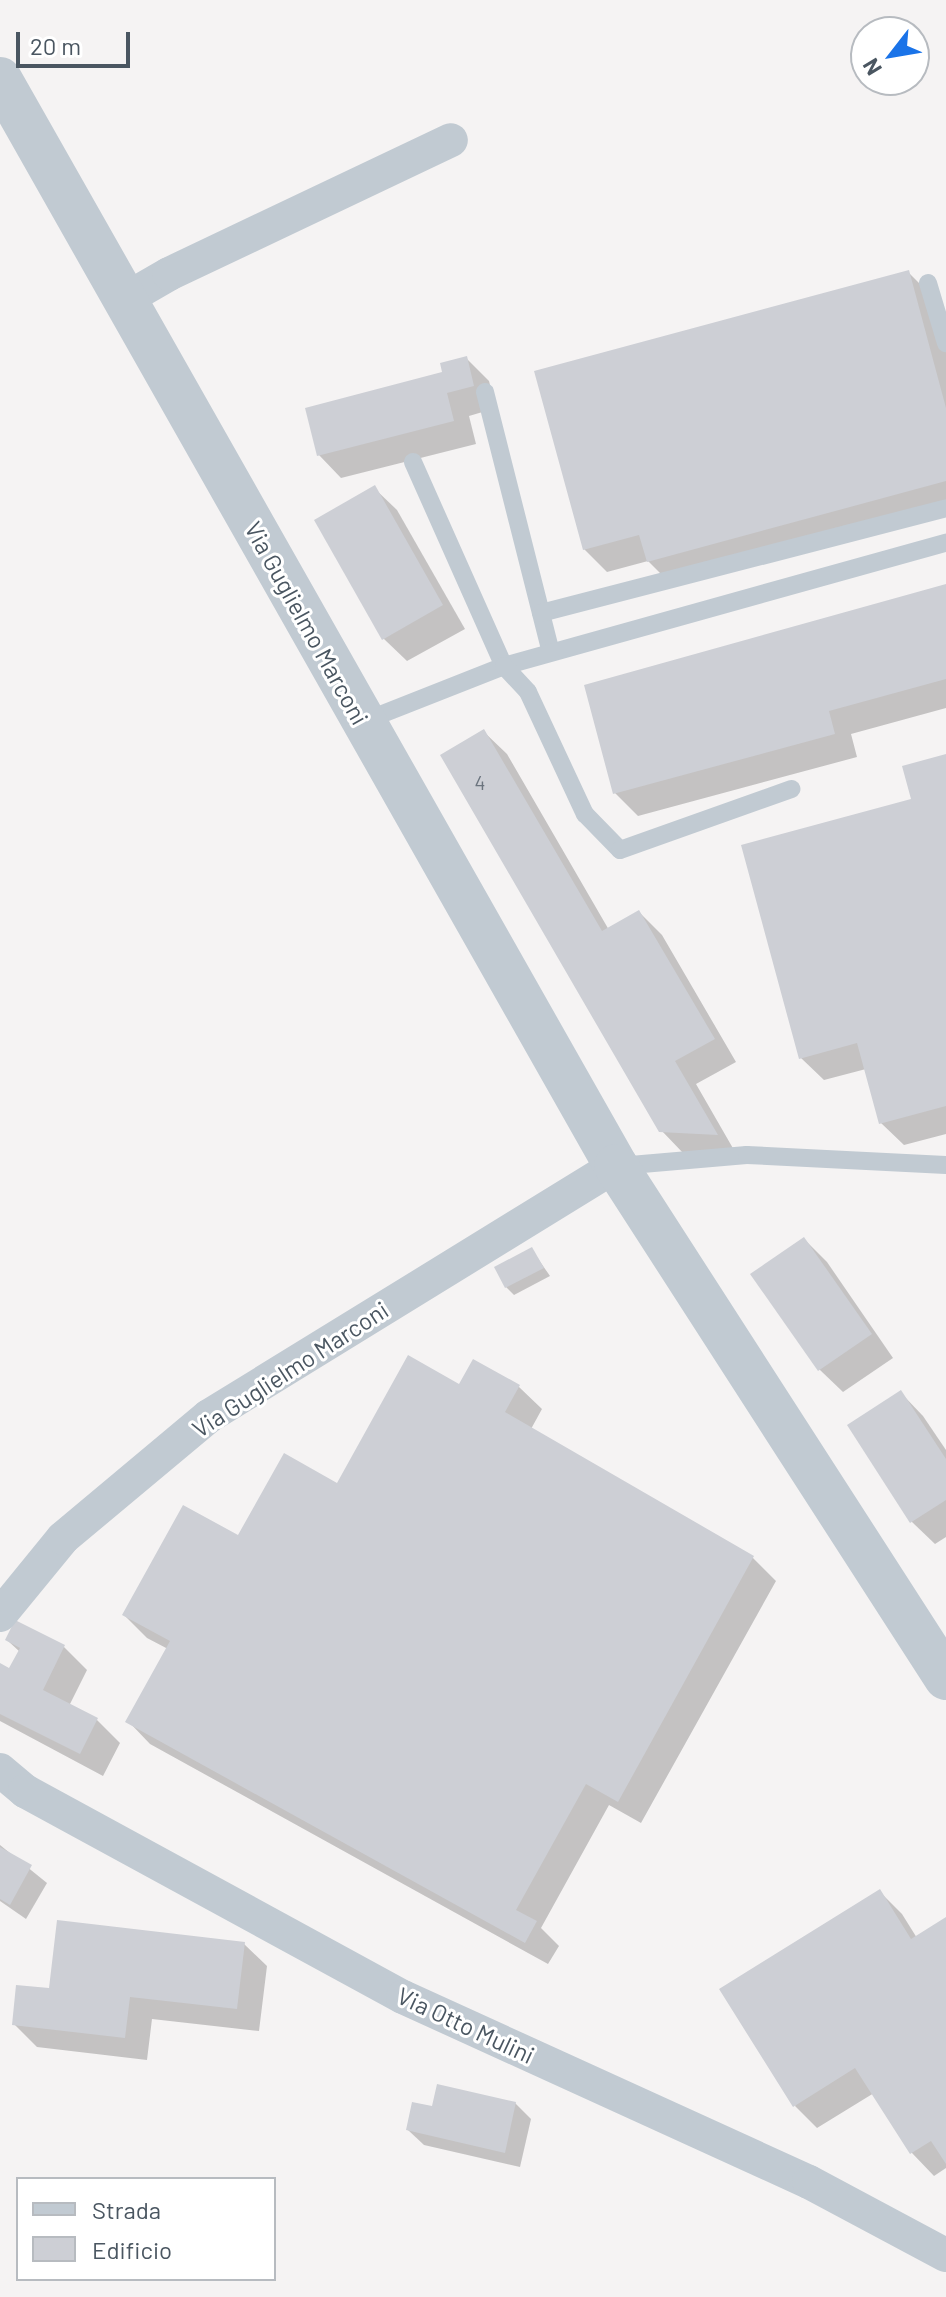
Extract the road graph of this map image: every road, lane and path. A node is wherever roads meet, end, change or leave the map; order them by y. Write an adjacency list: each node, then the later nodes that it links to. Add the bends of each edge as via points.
1 (0, 79): 4 (street, Via Guglielmo Marconi)
2 (451, 140): 4 (street)
3 (928, 283): 5 (lane)
4 (124, 300): 13 (street, Via Guglielmo Marconi)
5 (946, 343)
6 (485, 392): 10 (lane)
7 (413, 462): 12 (lane)
8 (946, 508): 10 (lane)
9 (946, 543): 11 (lane)
10 (541, 613): 11 (lane)
11 (551, 652): 12 (lane)
12 (504, 666): 13 (lane); 14 (lane, via 528,692 585,814 620,850)
13 (362, 722): 16 (street, Via Guglielmo Marconi)
14 (791, 789)
15 (946, 1165): 16 (lane, via 747,1155)
16 (616, 1166): 17 (street, Via Guglielmo Marconi, via 209,1416 63,1538); 18 (street, Via Guglielmo Marconi)
17 (0, 1615)
18 (946, 1678)
19 (0, 1770): 20 (street, Via Otto Mulini, via 25,1791 403,1997 809,2182)
20 (946, 2255)

